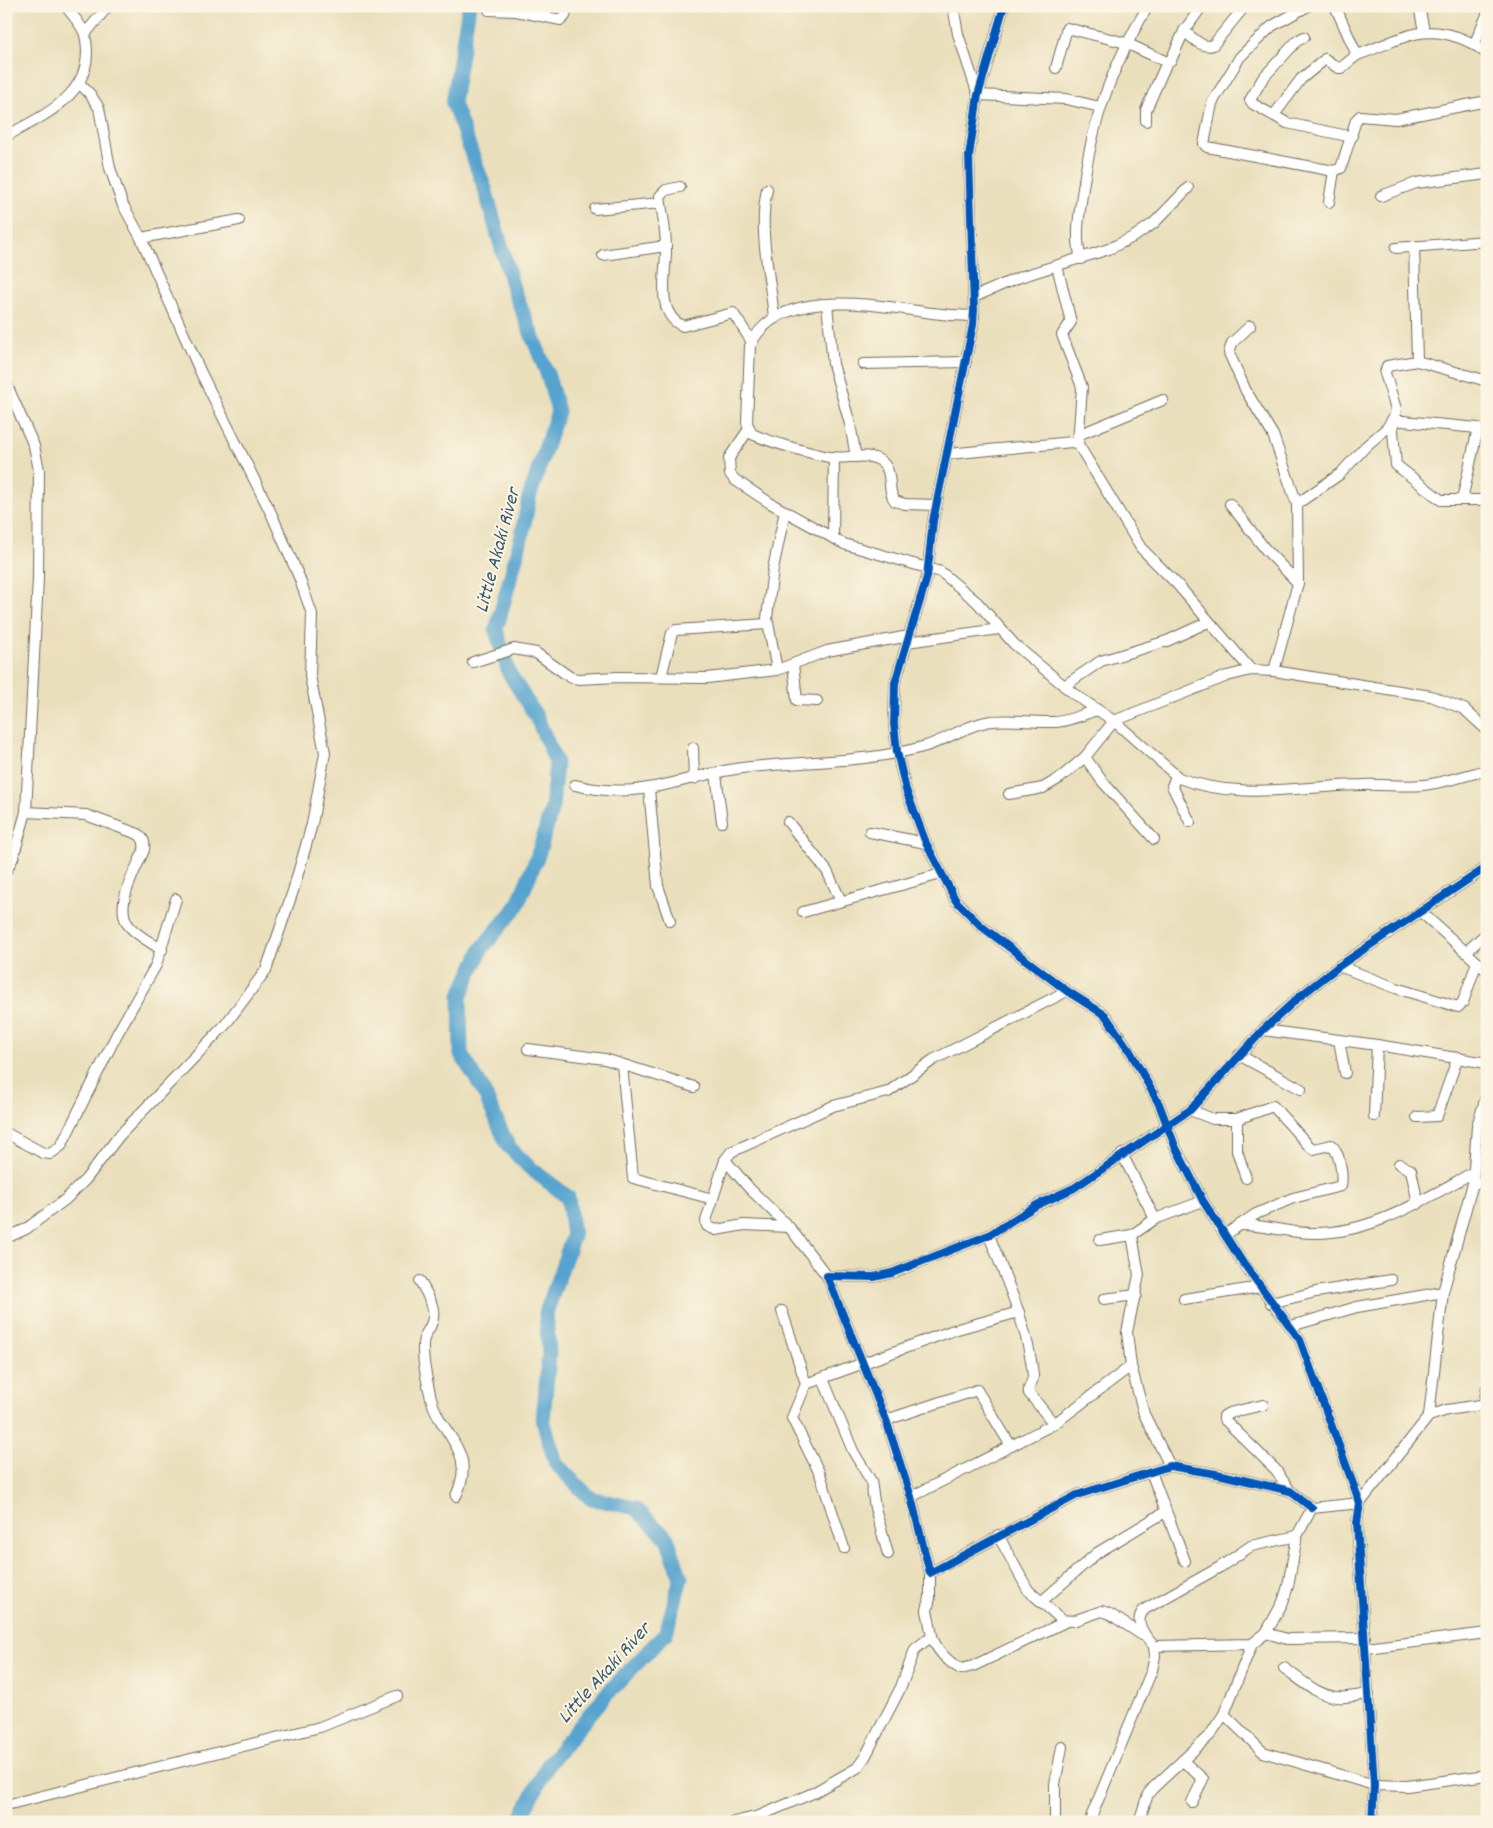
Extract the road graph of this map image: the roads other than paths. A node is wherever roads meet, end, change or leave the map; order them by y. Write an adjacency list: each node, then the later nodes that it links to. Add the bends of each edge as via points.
1 (66, 6): 16 (street)
2 (108, 6): 16 (street)
3 (567, 6): 12 (street, via 561,20 516,11)
4 (953, 6): 25 (street, via 958,34)
5 (1004, 6): 25 (street)
6 (1148, 6): 18 (street)
7 (1202, 6): 14 (street)
8 (1245, 6): 14 (street, via 1213,45 1204,46)
9 (1308, 6): 32 (street, via 1272,26 1240,57 1212,103 1204,144)
10 (1335, 6): 21 (street)
11 (1419, 6): 15 (street)
12 (489, 10)
13 (1487, 15): 19 (street)
14 (1184, 31): 22 (street)
15 (1424, 31): 19 (street, via 1449,34); 21 (street)
16 (85, 34): 24 (street, via 85,66)
17 (1304, 37): 28 (street, via 1263,78 1250,97 1253,104)
18 (1126, 43): 22 (street); 23 (street, via 1067,28); 27 (street)
19 (1474, 45): 20 (street)
20 (1487, 54)
21 (1357, 55): 28 (street, via 1341,68 1326,59 1323,61 1301,79)
22 (1167, 62): 29 (street, via 1146,110)
23 (1056, 68)
24 (80, 84): 30 (street, via 54,110); 42 (street, via 99,108 115,187)
25 (978, 95): 27 (street, via 1066,99); 50 (street, via 968,170)
26 (1487, 102): 31 (street, via 1396,119 1360,116)
27 (1100, 107): 48 (street, via 1088,154 1079,219)
28 (1274, 115): 31 (street, via 1286,123)
29 (1146, 120)
30 (6, 136)
31 (1352, 137): 32 (street, via 1341,168)
32 (1334, 171): 38 (street)
33 (1487, 174): 37 (street, via 1416,183)
34 (680, 188): 39 (street, via 662,192)
35 (1188, 188): 48 (street, via 1143,231)
36 (767, 189): 53 (street, via 763,243)
37 (1381, 196)
38 (1329, 202)
39 (661, 203): 40 (street); 44 (street)
40 (595, 209)
41 (239, 220): 42 (street)
42 (141, 238): 158 (street, via 201,373 299,577 312,614 310,676 325,754 312,824 266,970 225,1025 119,1136 79,1186 26,1229)
43 (1487, 241): 45 (street)
44 (666, 246): 47 (street); 55 (street, via 665,304 679,325 687,326 733,313)
45 (1414, 246): 46 (street); 56 (street)
46 (1396, 248)
47 (603, 255)
48 (1081, 259): 49 (street)
49 (1057, 266): 50 (street, via 1020,276); 64 (street, via 1071,322 1062,334 1082,387)
50 (974, 297): 52 (street)
51 (827, 306): 52 (street, via 886,306 933,314); 53 (street, via 799,307); 67 (street, via 833,364)
52 (974, 316): 57 (street)
53 (774, 318): 55 (street)
54 (1250, 326): 71 (street, via 1232,343 1229,353 1246,391 1273,435)
55 (752, 342): 63 (street, via 749,354)
56 (1417, 360): 59 (street); 62 (street, via 1391,364 1385,369 1396,409)
57 (966, 362): 58 (street); 65 (street)
58 (863, 364)
59 (1487, 381)
60 (6, 383): 102 (street, via 34,446 39,470 38,579)
61 (1163, 400): 64 (street)
62 (1392, 420): 68 (street, via 1396,465 1441,500); 68 (street, via 1478,428); 71 (street, via 1340,474)
63 (749, 429): 66 (street, via 758,436); 73 (street, via 729,458 730,474)
64 (1078, 439): 65 (street); 77 (street, via 1141,548)
65 (948, 454): 72 (street)
66 (834, 457): 67 (street); 74 (street)
67 (856, 457): 72 (street, via 880,460 884,464 896,500 905,504)
68 (1462, 500): 69 (street)
69 (1487, 500)
70 (1230, 504): 76 (street, via 1266,550)
71 (1297, 504): 76 (street)
72 (936, 505): 75 (street)
73 (785, 511): 74 (street); 78 (street, via 773,570)
74 (833, 538): 75 (street)
75 (928, 570): 79 (street, via 941,572 977,602); 80 (street)
76 (1298, 583): 85 (street)
77 (1208, 622): 84 (street); 87 (street, via 1166,641 1101,662)
78 (767, 624): 83 (street); 86 (street, via 676,630 672,633)
79 (999, 629): 80 (street); 87 (street)
80 (908, 639): 82 (street, via 827,652); 93 (street, via 895,683)
81 (476, 660): 86 (street, via 514,649 536,653 578,680)
82 (793, 664): 83 (street); 88 (street, via 797,700)
83 (777, 670): 86 (street, via 707,678)
84 (1251, 670): 85 (street); 90 (street, via 1227,676)
85 (1274, 671): 91 (street, via 1431,696 1464,709)
86 (661, 678)
87 (1064, 686): 89 (street)
88 (817, 701)
89 (1097, 710): 90 (street); 93 (street, via 1055,722 985,722 928,746)
90 (1114, 721): 94 (street); 97 (street)
91 (1487, 730)
92 (692, 748): 98 (street)
93 (897, 752): 96 (street, via 743,768); 108 (street, via 906,790)
94 (1085, 757): 101 (street, via 1043,788); 107 (street)
95 (1487, 770): 97 (street, via 1425,785 1289,790 1225,788 1191,783)
96 (716, 774): 98 (street); 103 (street)
97 (1176, 776): 105 (street, via 1172,786)
98 (694, 779): 100 (street)
99 (575, 785): 100 (street, via 619,792)
100 (649, 789): 116 (street, via 658,886)
101 (1009, 794)
102 (26, 812): 110 (street); 118 (street, via 86,815 142,837 144,850 127,892 124,912 130,927)
103 (722, 822)
104 (788, 822): 113 (street, via 827,871)
105 (1190, 822)
106 (870, 832): 108 (street)
107 (1154, 839)
108 (926, 843): 111 (street)
109 (1487, 867): 115 (street)
110 (6, 871)
111 (941, 874): 113 (street); 123 (street, via 968,915)
112 (176, 899): 118 (street)
113 (841, 901): 114 (street)
114 (803, 912)
115 (1421, 912): 119 (street); 121 (street)
116 (670, 921)
117 (1487, 933): 119 (street)
118 (162, 950): 142 (street, via 61,1146 50,1154 43,1153)
119 (1466, 951): 120 (street)
120 (1477, 962): 121 (street, via 1463,1002 1458,1007); 122 (street)
121 (1339, 966): 124 (street)
122 (1487, 971)
123 (1066, 990): 140 (street, via 1093,1006 1113,1024 1144,1074); 144 (street, via 934,1060 888,1092 833,1106 739,1147)
124 (1263, 1030): 125 (street); 128 (street)
125 (1339, 1040): 126 (street); 132 (street)
126 (1377, 1045): 129 (street); 137 (street)
127 (528, 1049): 131 (street)
128 (1239, 1055): 134 (street); 136 (street)
129 (1458, 1057): 130 (street); 138 (street, via 1437,1116)
130 (1487, 1063)
131 (622, 1064): 133 (street); 149 (street, via 633,1178)
132 (1345, 1072)
133 (694, 1087)
134 (1301, 1089)
135 (1487, 1094): 141 (street)
136 (1190, 1110): 139 (street, via 1213,1120); 140 (street)
137 (1374, 1116)
138 (1417, 1117)
139 (1237, 1119): 146 (street, via 1237,1152); 153 (street, via 1273,1106 1309,1146 1334,1146 1342,1182 1336,1188 1286,1201 1256,1214)
140 (1167, 1124): 143 (street); 150 (street, via 1184,1167)
141 (1482, 1124): 147 (street)
142 (6, 1133)
143 (1122, 1154): 152 (street); 156 (street, via 1074,1188)
144 (725, 1160): 149 (street); 154 (street, via 750,1190)
145 (1398, 1164): 151 (street, via 1411,1170)
146 (1246, 1178)
147 (1472, 1178): 148 (street); 151 (street); 164 (street)
148 (1487, 1183)
149 (713, 1199): 154 (street, via 706,1221 710,1229 750,1225)
150 (1203, 1201): 152 (street); 155 (street)
151 (1418, 1204): 153 (street, via 1366,1226 1334,1233)
152 (1154, 1218): 157 (street)
153 (1241, 1225): 155 (street)
154 (789, 1227): 160 (street)
155 (1224, 1234): 163 (street)
156 (988, 1235): 160 (street, via 892,1273 874,1277); 170 (street)
157 (1132, 1235): 159 (street); 165 (street, via 1138,1276)
158 (6, 1238)
159 (1100, 1240)
160 (827, 1276): 172 (street)
161 (1391, 1280): 168 (street)
162 (420, 1281): 186 (street, via 435,1315 423,1344 431,1398 458,1449 464,1472)
163 (1260, 1288): 167 (street); 168 (street)
164 (1443, 1292): 171 (street, via 1357,1307); 179 (street)
165 (1136, 1295): 166 (street); 173 (street, via 1127,1332)
166 (1104, 1299)
167 (1184, 1299)
168 (1271, 1303): 171 (street)
169 (782, 1311): 175 (street)
170 (1018, 1312): 172 (street, via 954,1330); 181 (street, via 1033,1377 1029,1393)
171 (1291, 1326): 188 (street, via 1306,1354)
172 (864, 1362): 174 (street); 180 (street)
173 (1131, 1366): 181 (street); 183 (street, via 1144,1414)
174 (823, 1379): 175 (street); 194 (street, via 853,1451 871,1482)
175 (806, 1384): 193 (street, via 792,1418 820,1474)
176 (1487, 1388): 178 (street)
177 (1263, 1405): 185 (street, via 1229,1413 1224,1419 1276,1470)
178 (1486, 1406): 179 (street, via 1447,1410)
179 (1429, 1416): 188 (street)
180 (886, 1420): 182 (street, via 977,1390); 187 (street)
181 (1054, 1424): 182 (street)
182 (1010, 1446): 187 (street)
183 (1170, 1466): 184 (street); 185 (street)
184 (1151, 1472): 190 (street); 191 (street, via 1077,1495)
185 (1290, 1491): 189 (street)
186 (456, 1496)
187 (911, 1497): 196 (street)
188 (1360, 1503): 189 (street); 203 (street, via 1357,1524)
189 (1312, 1508): 192 (street)
190 (1165, 1512): 195 (street); 197 (street, via 1096,1553)
191 (998, 1536): 196 (street); 197 (street, via 1022,1582)
192 (1297, 1536): 199 (street, via 1283,1602); 201 (street, via 1252,1546 1145,1609 1140,1620)
193 (844, 1548)
194 (888, 1554)
195 (1185, 1561)
196 (930, 1572): 202 (street, via 928,1610)
197 (1041, 1602): 198 (street)
198 (1067, 1622): 201 (street, via 1102,1611); 202 (street, via 960,1669 941,1653)
199 (1266, 1633): 203 (street, via 1287,1639); 204 (street)
200 (1487, 1633): 203 (street)
201 (1142, 1635): 205 (street)
202 (932, 1636): 216 (street, via 915,1649 901,1687 857,1768 812,1794 759,1816)
203 (1366, 1643): 207 (street)
204 (1252, 1644): 205 (street); 209 (street)
205 (1154, 1646): 218 (street, via 1152,1670)
206 (1284, 1668): 207 (street, via 1328,1696)
207 (1369, 1694): 213 (street)
208 (397, 1696): 215 (street, via 320,1727)
209 (1224, 1714): 211 (street, via 1210,1735); 213 (street, via 1263,1752)
210 (1062, 1747): 217 (street, via 1055,1784)
211 (1183, 1761): 214 (street, via 1203,1779); 219 (street, via 1148,1794)
212 (1487, 1775): 213 (street, via 1407,1786)
213 (1374, 1785): 220 (street)
214 (1192, 1802)
215 (6, 1805)
216 (734, 1822)
217 (1056, 1822)
218 (1088, 1822)
219 (1139, 1822)
220 (1372, 1822)

